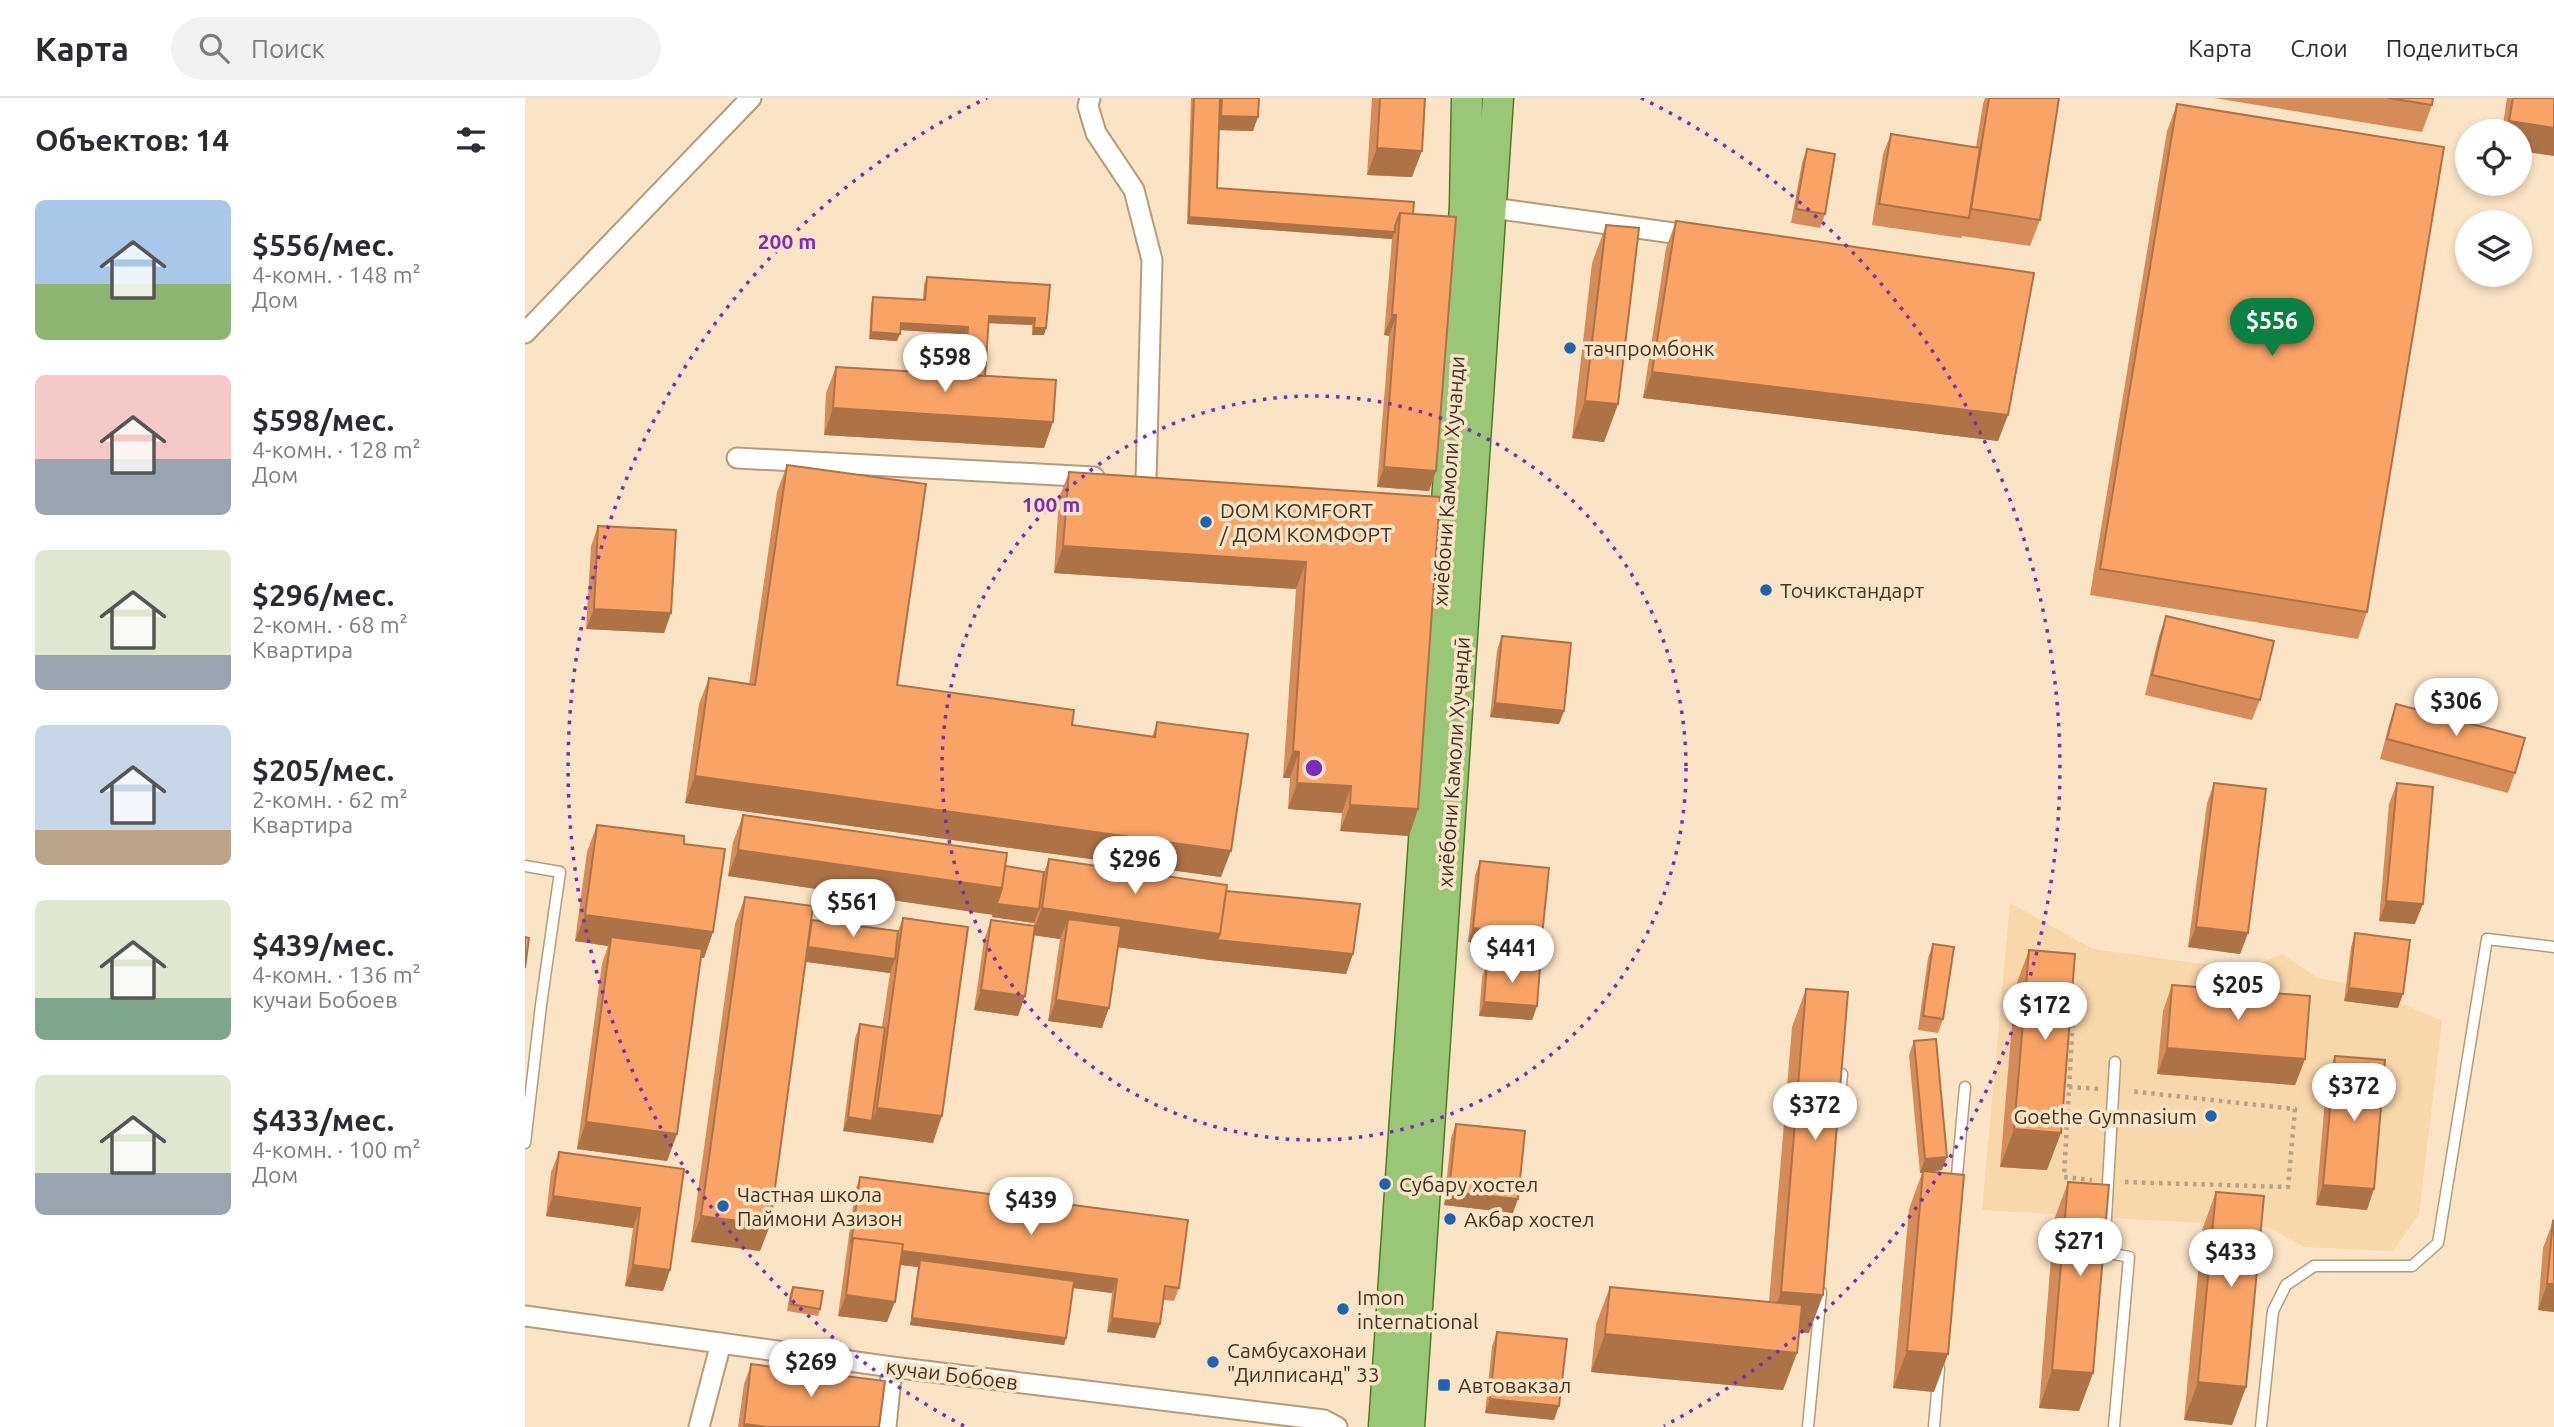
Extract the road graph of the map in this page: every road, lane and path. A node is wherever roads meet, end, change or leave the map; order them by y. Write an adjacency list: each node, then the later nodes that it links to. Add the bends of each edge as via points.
1 (751, 98): 7 (street)
2 (1090, 98): 8 (street, via 1088,106 1097,133 1133,190 1153,260 1139,480)
3 (1467, 98): 5 (main road)
4 (1498, 98): 5 (main road, хиёбони Камоли Хуҷандӣ)
5 (1478, 206): 6 (street); 29 (main road, хиёбони Камоли Хучанди, via 1441,504); 30 (main road, хиёбони Камоли Хуҷандӣ)
6 (1708, 238)
7 (525, 333)
8 (737, 458)
9 (525, 866): 18 (lane, via 561,872)
10 (2554, 947): 34 (lane, via 2487,939 2438,1243 2412,1266 2314,1266 2286,1285 2273,1311)
11 (2074, 999): 15 (path)
12 (2115, 1062): 16 (lane)
13 (1842, 1073): 17 (lane)
14 (1965, 1087): 20 (lane)
15 (2069, 1087): 16 (path); 19 (path, via 2064,1177)
16 (2113, 1089): 19 (lane); 19 (path, via 2295,1109 2288,1187)
17 (1836, 1128)
18 (525, 1143)
19 (2108, 1181): 33 (lane, via 2104,1252 2129,1256)
20 (1955, 1196)
21 (1822, 1278): 31 (lane)
22 (525, 1315): 23 (street, кучаи Бобоев)
23 (721, 1343): 25 (street, кучаи Бобоев); 26 (street)
24 (1940, 1359): 32 (lane)
25 (892, 1367): 27 (street); 28 (street, кучаи Бобоев, via 1324,1420)
26 (699, 1427)
27 (885, 1427)
28 (1337, 1427)
29 (1384, 1427)
30 (1409, 1427)
31 (1808, 1427)
32 (1934, 1427)
33 (2113, 1427)
34 (2261, 1427)

